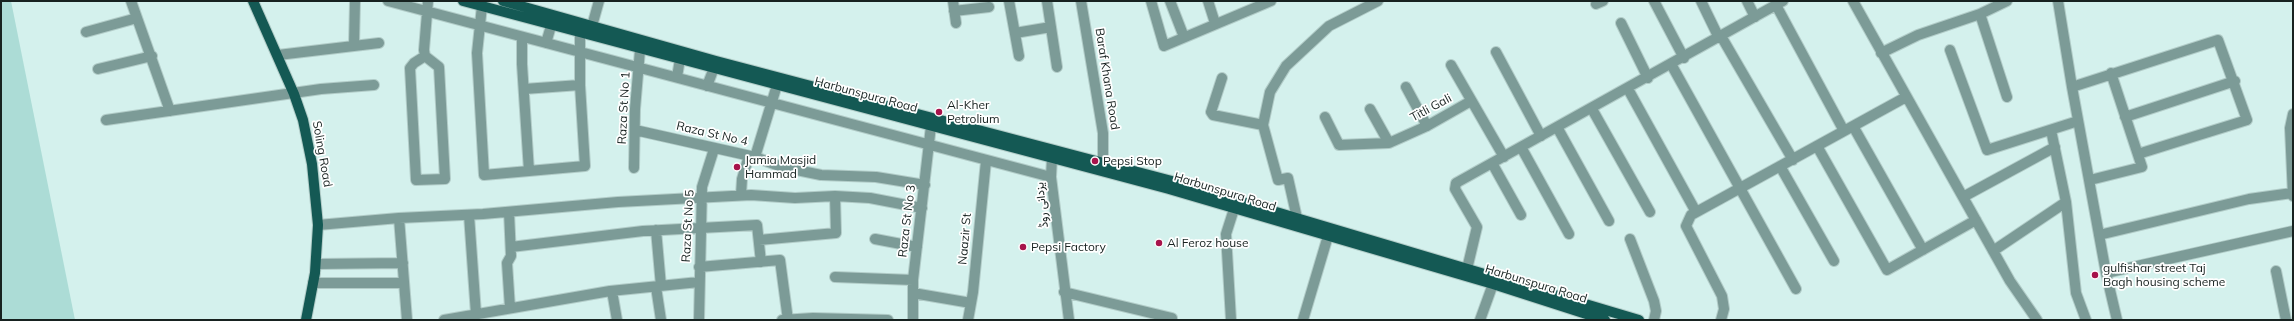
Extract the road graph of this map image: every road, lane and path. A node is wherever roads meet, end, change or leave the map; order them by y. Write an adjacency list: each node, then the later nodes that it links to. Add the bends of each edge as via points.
1 (131, 1): 31 (street)
2 (252, 1): 53 (main road, Soling Road)
3 (354, 1): 48 (street)
4 (388, 1): 28 (street)
5 (428, 1): 28 (street)
6 (463, 1): 25 (main road, Harbunspura Road)
7 (503, 1): 37 (main road, Harbunspura Road)
8 (599, 1): 37 (street)
9 (1010, 1): 40 (street)
10 (1047, 1): 38 (street)
11 (1151, 1): 43 (street, via 1164,46)
12 (1170, 1): 43 (street)
13 (1208, 1): 33 (street)
14 (1271, 1): 33 (street)
15 (1378, 1): 23 (street)
16 (1654, 1): 57 (street)
17 (1701, 1): 44 (street)
18 (1747, 1): 30 (street)
19 (1853, 1): 52 (street)
20 (2007, 1): 29 (street)
21 (2058, 1): 75 (street)
22 (1083, 2): 112 (street, Baraf Khana Road, via 1103,132)
23 (1365, 3): 92 (street, via 1329,26 1286,66 1270,92)
24 (1779, 3): 30 (street); 96 (street)
25 (482, 6): 35 (street); 36 (main road, Harbunspura Road)
26 (954, 6): 27 (street); 32 (street)
27 (989, 8)
28 (426, 12): 35 (street); 55 (street)
29 (1980, 14): 52 (street, via 1918,35); 80 (street)
30 (1755, 17): 44 (street)
31 (137, 18): 39 (street); 54 (street)
32 (956, 23)
33 (1215, 23): 43 (street)
34 (1621, 23): 68 (street)
35 (479, 26): 42 (street); 116 (street, via 477,53 484,175)
36 (551, 26): 41 (main road, Harbunspura Road); 46 (street)
37 (592, 26): 47 (main road, Harbunspura Road)
38 (1051, 27): 40 (street); 62 (street)
39 (86, 32)
40 (1015, 33): 56 (street)
41 (580, 34): 47 (main road, Harbunspura Road); 50 (street)
42 (522, 37): 46 (street); 76 (street)
43 (1184, 37)
44 (1720, 37): 57 (street); 110 (street)
45 (379, 43): 48 (street)
46 (546, 43): 50 (street)
47 (641, 45): 58 (main road, Harbunspura Road); 61 (street, Raza St No 1); 83 (main road, Harbunspura Road)
48 (354, 46): 53 (street)
49 (1950, 50): 98 (street, via 1987,150)
50 (579, 52): 61 (street); 72 (street)
51 (1496, 52): 99 (street)
52 (1881, 53): 79 (street)
53 (278, 55): 78 (main road, Soling Road)
54 (152, 56): 64 (street); 86 (street)
55 (425, 56): 55 (street, via 439,67 445,179 416,180 410,68)
56 (1019, 56)
57 (1684, 58): 59 (street)
58 (680, 59): 63 (main road, Harbunspura Road); 66 (street)
59 (1671, 64): 68 (street); 121 (street)
60 (1451, 65): 81 (street)
61 (639, 67): 66 (street); 97 (street, Raza St No 1)
62 (1057, 67)
63 (714, 68): 70 (main road, Harbunspura Road); 73 (street)
64 (98, 69)
65 (2111, 73): 69 (street, via 2218,40); 75 (street); 89 (street)
66 (677, 77): 73 (street)
67 (1222, 78): 92 (street, via 1210,112 1212,115)
68 (1648, 78): 77 (street)
69 (2235, 81): 89 (street); 106 (street, via 2247,120)
70 (777, 84): 82 (street); 83 (main road, Harbunspura Road)
71 (374, 85): 78 (street, via 349,85)
72 (580, 85): 76 (street); 116 (street, via 585,166)
73 (707, 86): 82 (street)
74 (1406, 87): 94 (street)
75 (2072, 87): 91 (street)
76 (524, 89): 116 (street)
77 (1628, 89): 85 (street); 132 (street)
78 (294, 94): 86 (street); 139 (main road, Soling Road, via 303,120 312,164)
79 (1906, 96): 96 (street); 125 (street)
80 (2007, 97)
81 (1471, 101): 94 (street, Titli Gali); 108 (street, Titli Gali)
82 (771, 104): 101 (street); 107 (street)
83 (871, 105): 93 (main road, Harbunspura Road); 112 (main road, Harbunspura Road)
84 (1370, 109): 100 (street)
85 (1592, 109): 95 (street); 131 (street)
86 (170, 110): 90 (street)
87 (2293, 114): 122 (street, via 2290,128)
88 (1325, 117): 100 (street, Titli Gali, via 1339,145)
89 (2125, 117): 106 (street)
90 (106, 120)
91 (2078, 121): 98 (street); 118 (street)
92 (1263, 125): 136 (street, via 1278,180 1288,178)
93 (931, 126): 101 (street, Raza St No 3); 109 (main road, Harbunspura Road)
94 (1427, 126): 100 (street, Titli Gali)
95 (1557, 127): 99 (street); 138 (street)
96 (1849, 129): 102 (street); 151 (street)
97 (635, 130): 105 (street, Raza St No 4); 115 (street, Raza St No 1)
98 (2051, 130): 103 (street)
99 (1541, 136): 104 (street)
100 (1389, 142)
101 (930, 145): 111 (street); 119 (street, Raza St No 3)
102 (1817, 146): 110 (street); 151 (street, via 1887,270)
103 (2055, 146): 125 (street); 127 (street)
104 (1521, 147): 108 (street); 143 (street)
105 (714, 149): 107 (street, Raza St No 4); 126 (street, Raza St No 5, via 702,187)
106 (2138, 154): 118 (street, via 2142,167)
107 (752, 156): 119 (street, Raza St No 4, via 782,167 822,175 876,177); 123 (street, via 742,179)
108 (1504, 156): 113 (street)
109 (1052, 158): 117 (street, یزدانی روڈ); 120 (main road, Harbunspura Road)
110 (1793, 160): 114 (street)
111 (986, 161): 117 (street); 172 (street, Naazir St)
112 (1103, 162): 120 (main road, Harbunspura Road)
113 (1492, 163): 134 (street); 158 (street, via 1455,186 1477,227)
114 (1780, 166): 121 (street); 153 (street)
115 (634, 168)
116 (529, 171)
117 (1051, 177): 170 (street, یزدانی روڈ)
118 (2090, 180): 144 (street)
119 (925, 185): 128 (street, Raza St No 3)
120 (1170, 185): 129 (main road, Harbunspura Road); 136 (main road, Harbunspura Road)
121 (1740, 188): 132 (street); 168 (street)
122 (2293, 194): 144 (street, via 2249,199)
123 (741, 196): 124 (street); 126 (street)
124 (835, 196): 128 (street, via 870,198); 147 (street, via 836,233)
125 (1963, 197): 137 (street)
126 (702, 198): 130 (street, via 618,202); 140 (street, Raza St No 5)
127 (2066, 202): 152 (street); 197 (street, via 2076,292)
128 (922, 208): 150 (street, Raza St No 3)
129 (1234, 210): 145 (main road, Harbunspura Road); 189 (street, via 1226,234)
130 (509, 212): 133 (street); 149 (street)
131 (1650, 212)
132 (1696, 212): 195 (street, via 1686,226 1722,296 1724,309)
133 (469, 215): 135 (street); 174 (street)
134 (1521, 215)
135 (399, 218): 139 (street); 155 (street)
136 (1297, 218): 158 (main road, Harbunspura Road)
137 (1976, 220): 151 (street); 152 (street)
138 (1610, 221)
139 (318, 225): 156 (main road, Soling Road)
140 (701, 228): 141 (street); 147 (street, via 757,225); 157 (street, Raza St No 5)
141 (656, 230): 149 (street); 167 (street)
142 (2293, 231): 160 (street)
143 (1569, 234)
144 (2099, 234): 160 (street)
145 (1328, 236): 163 (main road, Harbunspura Road); 190 (street)
146 (1630, 239): 194 (street, via 1654,302)
147 (759, 240): 154 (street)
148 (875, 240): 150 (street)
149 (511, 247): 173 (street, via 512,256 507,263)
150 (917, 247): 162 (street, Raza St No 3)
151 (1923, 250)
152 (1993, 250): 196 (street, via 2010,281)
153 (1834, 261)
154 (761, 262): 157 (street); 184 (street, via 780,260)
155 (403, 263): 156 (street); 166 (street)
156 (316, 264): 165 (main road, Soling Road)
157 (699, 267): 164 (street, Raza St No 5)
158 (1467, 269): 163 (main road, Harbunspura Road)
159 (2276, 271): 199 (street)
160 (2106, 273): 198 (street)
161 (835, 277): 162 (street)
162 (913, 280): 171 (street, Raza St No 3)
163 (1494, 281): 191 (street); 192 (main road, Harbunspura Road); 193 (main road, Harbunspura Road)
164 (699, 282): 167 (street); 182 (street, Raza St No 5)
165 (313, 283): 166 (street); 177 (main road, Soling Road)
166 (404, 283): 178 (street)
167 (659, 286): 169 (street); 181 (street)
168 (1796, 289)
169 (612, 291): 173 (street); 180 (street)
170 (1064, 292): 175 (street); 188 (street, یزدانی روڈ)
171 (913, 293): 172 (street); 186 (street, Raza St No 3)
172 (971, 303): 187 (street, Naazir St)
173 (510, 308): 174 (street)
174 (476, 314): 179 (street)
175 (1172, 318)
176 (834, 319): 184 (street); 185 (street)
177 (306, 320)
178 (407, 320)
179 (444, 320)
180 (617, 320)
181 (661, 320)
182 (700, 320)
183 (782, 320): 184 (street)
184 (788, 320)
185 (888, 320)
186 (913, 320)
187 (968, 320)
188 (1069, 320)
189 (1231, 320)
190 (1303, 320)
191 (1480, 320)
192 (1605, 320)
193 (1639, 320)
194 (1654, 320)
195 (1721, 320)
196 (2037, 320)
197 (2086, 320)
198 (2117, 320)
199 (2286, 320)

